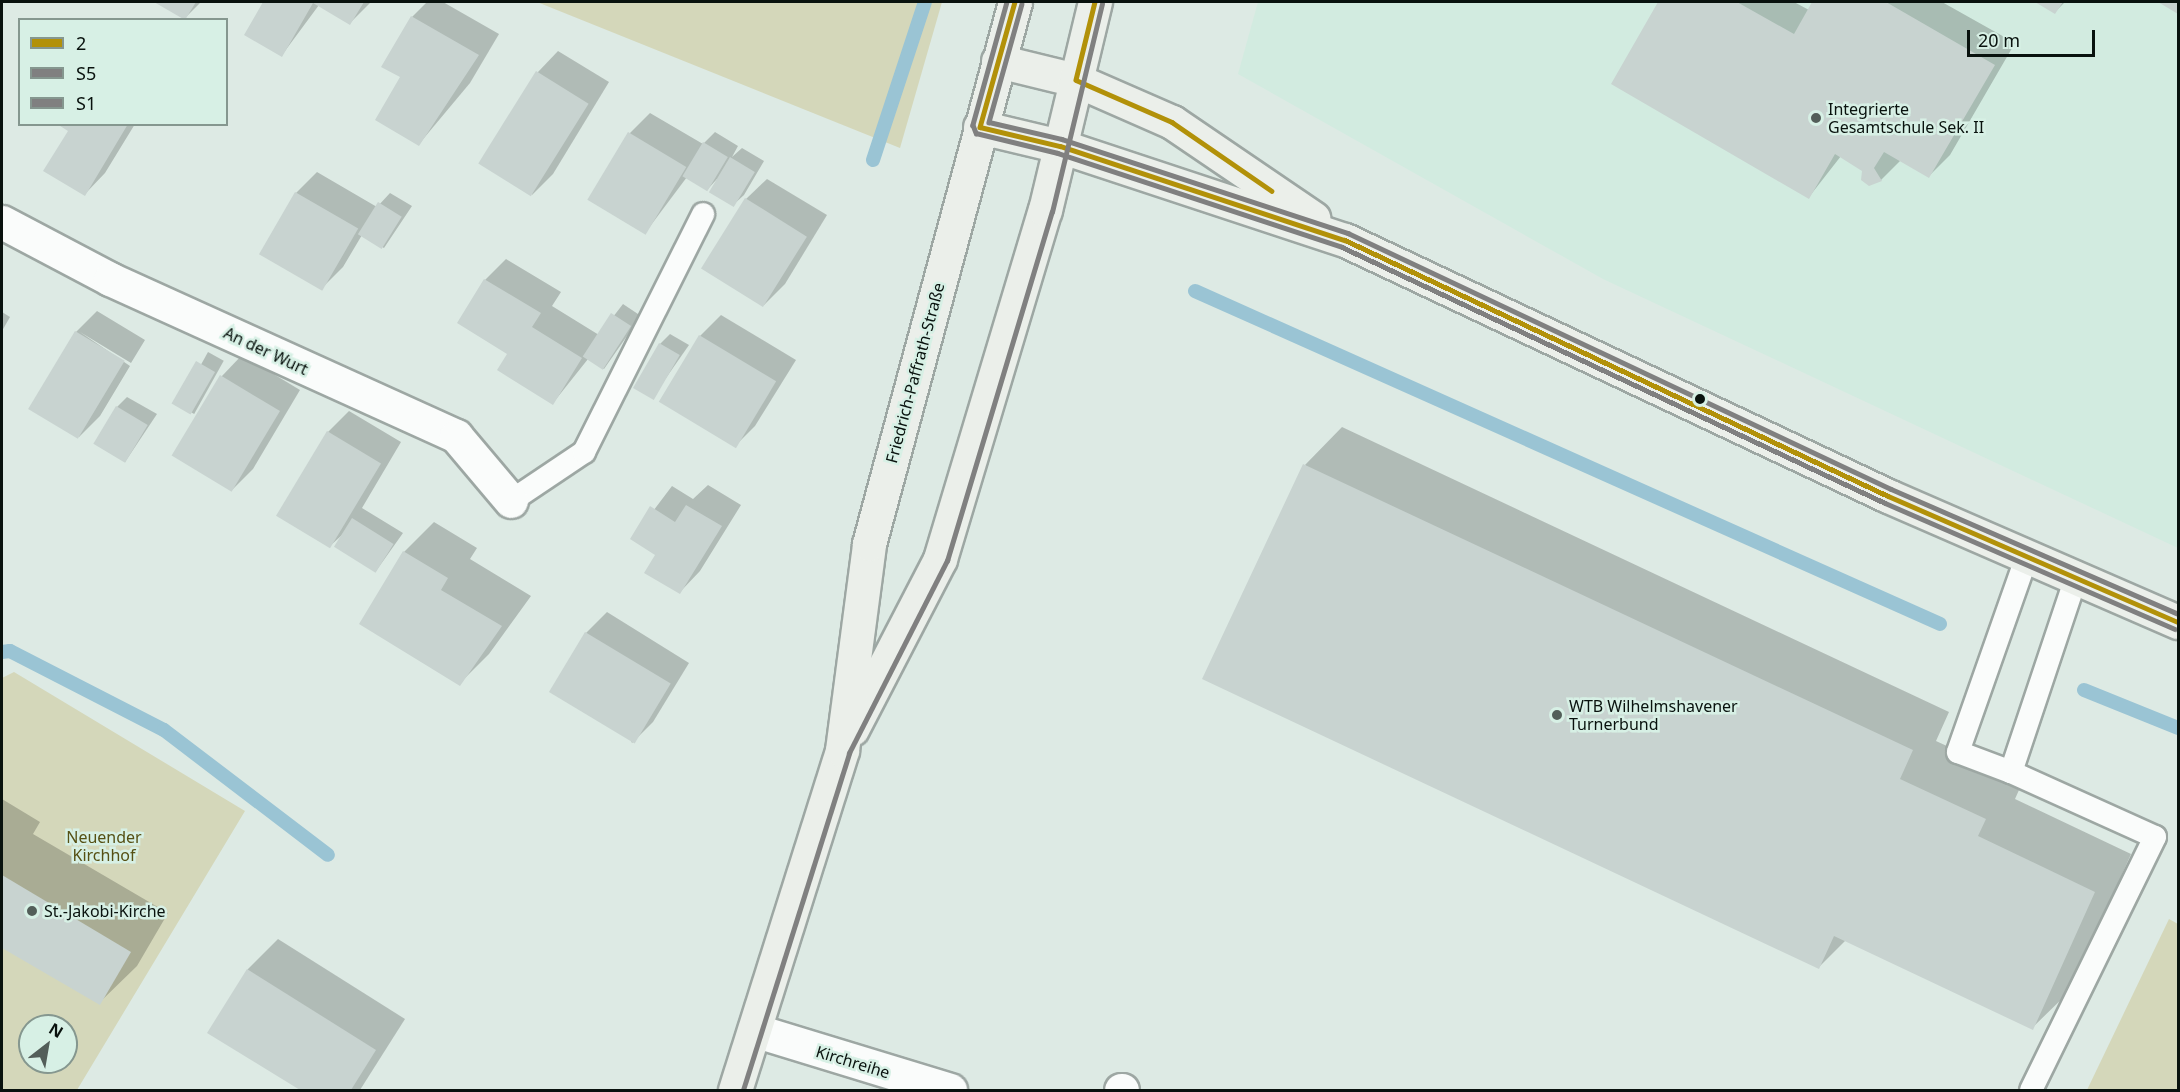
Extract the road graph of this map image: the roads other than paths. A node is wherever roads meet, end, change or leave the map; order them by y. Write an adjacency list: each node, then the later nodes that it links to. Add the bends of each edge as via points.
1 (1015, 2): 3 (main road, Friedrich-Paffrath-Straße)
2 (1095, 2): 4 (main road, Friedrich-Paffrath-Straße)
3 (998, 61): 4 (main road); 5 (main road, Friedrich-Paffrath-Straße)
4 (1076, 80): 6 (main road, Friedrich-Paffrath-Straße); 9 (main road, via 1172,122)
5 (980, 127): 6 (main road); 14 (main road, Friedrich-Paffrath-Straße, via 869,544)
6 (1060, 146): 9 (main road); 14 (main road, Friedrich-Paffrath-Straße, via 940,559)
7 (703, 214): 10 (lane, via 584,452)
8 (2, 222): 10 (street, An der Wurt, via 110,279 456,436)
9 (1345, 240): 11 (main road)
10 (512, 501)
11 (2027, 556): 12 (main road); 15 (lane, via 1959,752)
12 (2076, 578): 13 (main road); 15 (lane)
13 (2178, 622)
14 (842, 750): 16 (main road, Friedrich-Paffrath-Straße)
15 (2012, 772): 19 (lane, via 2155,837)
16 (757, 1031): 17 (main road, Friedrich-Paffrath-Straße); 18 (street, Kirchreihe)
17 (735, 1090)
18 (950, 1090)
19 (2031, 1090)

